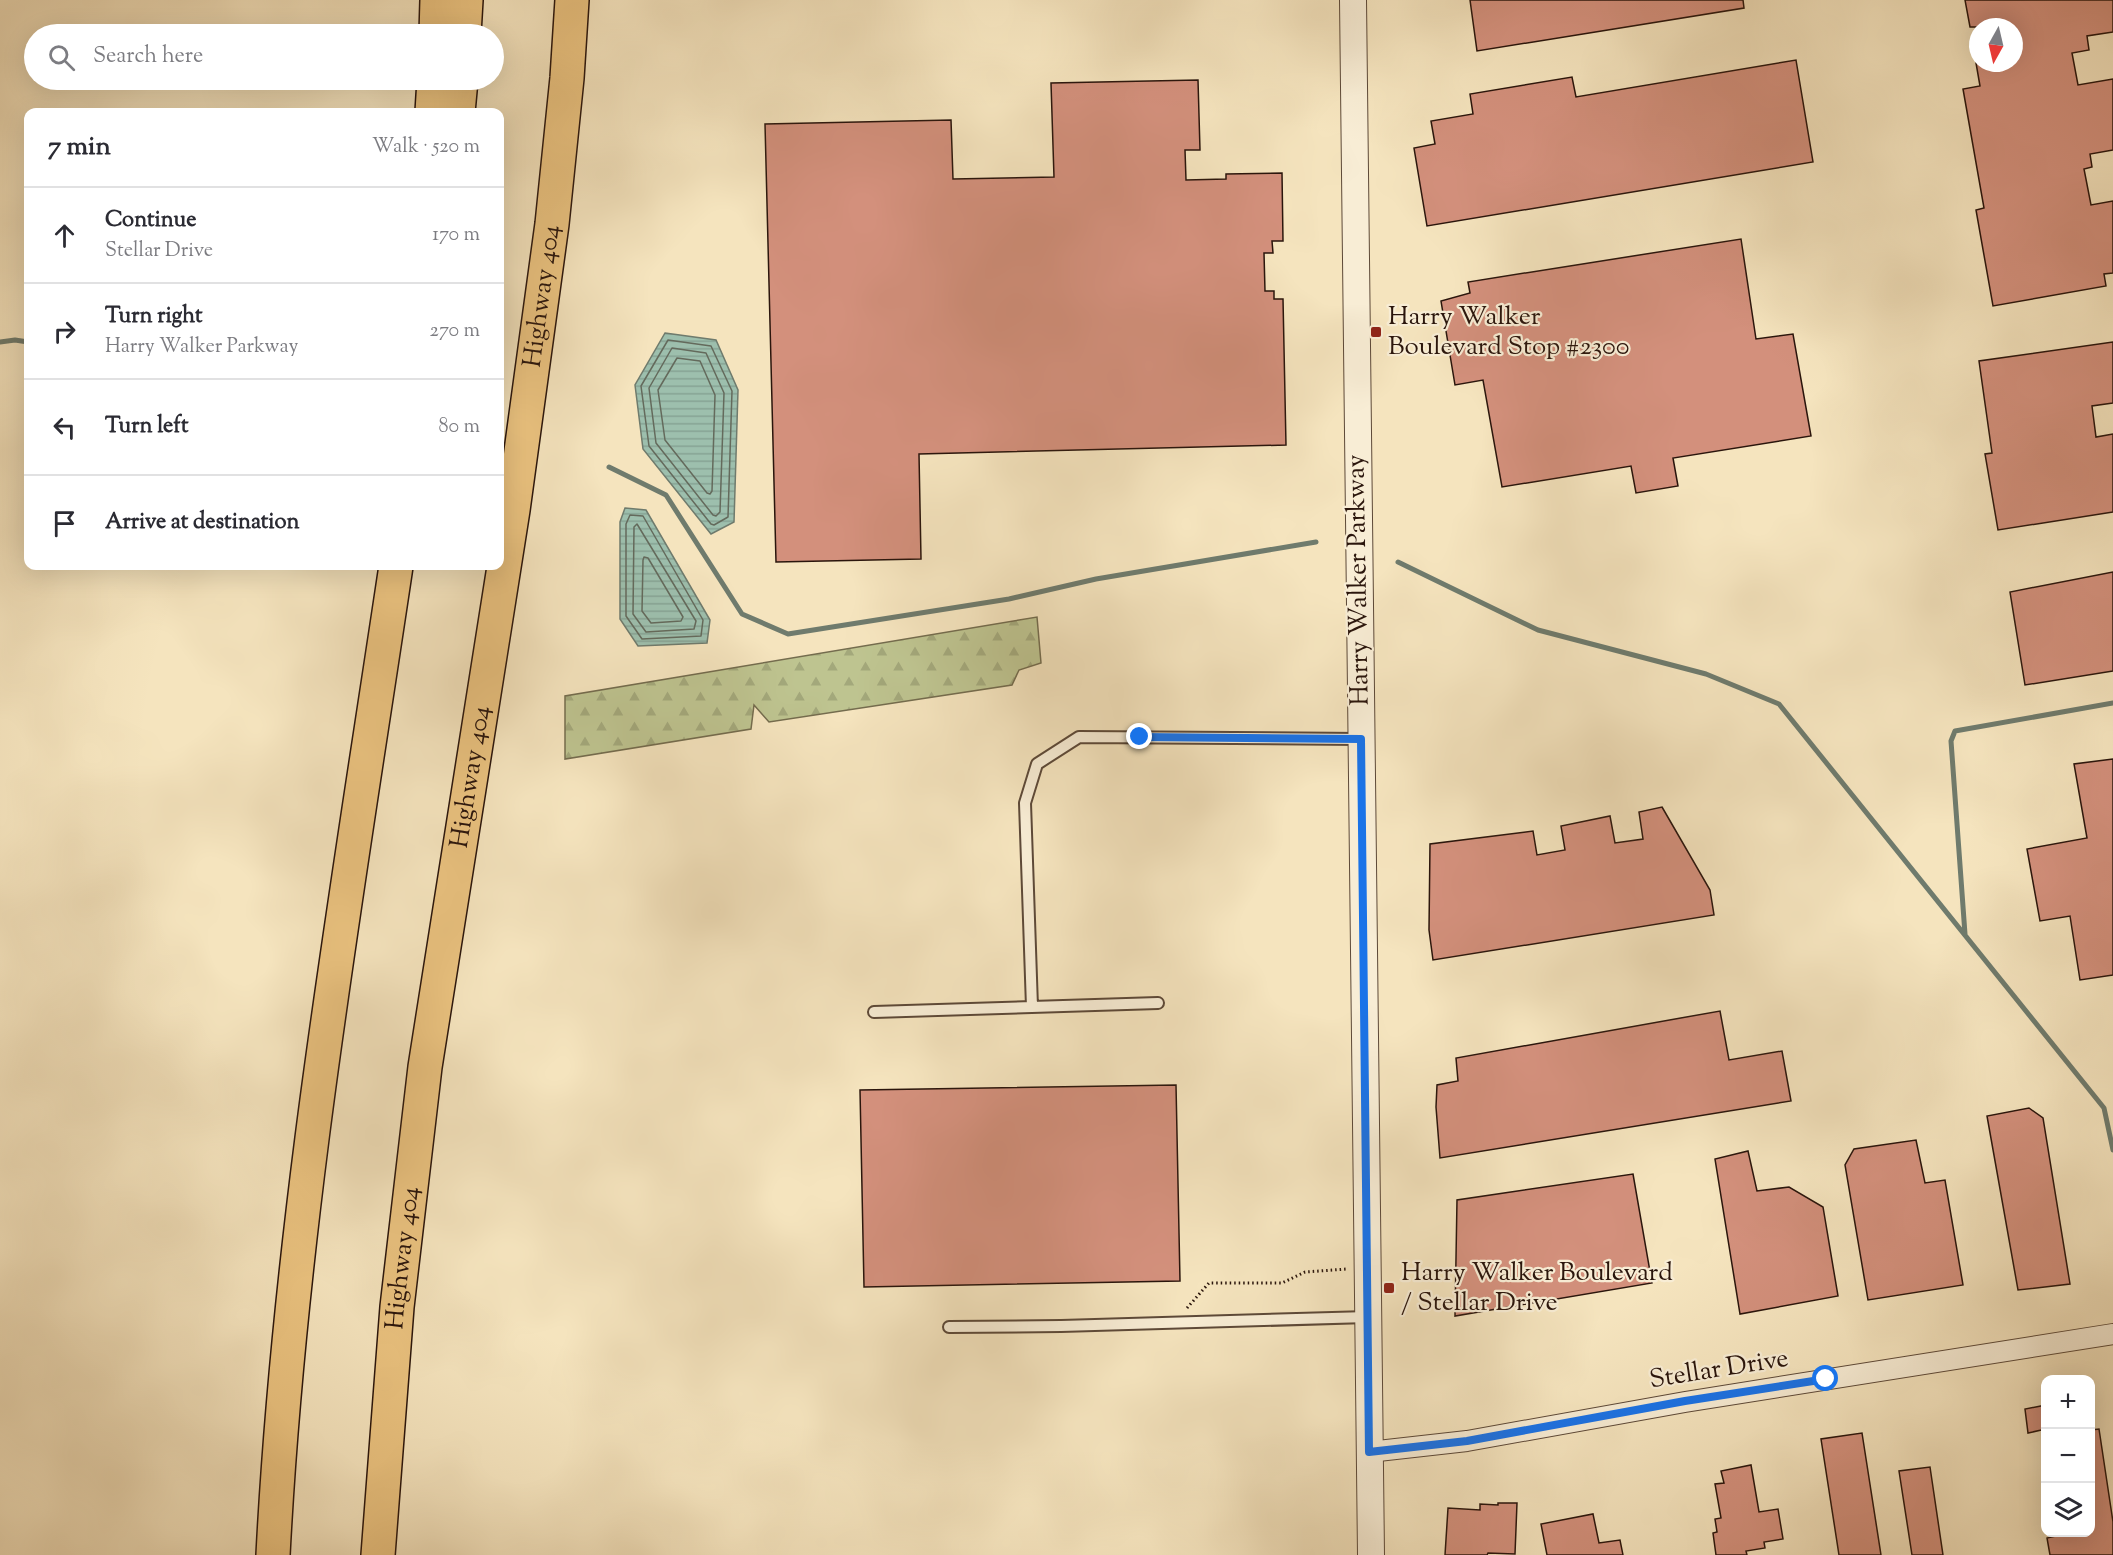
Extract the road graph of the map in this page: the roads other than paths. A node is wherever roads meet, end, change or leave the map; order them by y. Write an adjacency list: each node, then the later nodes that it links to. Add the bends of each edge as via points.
1 (436, 0): 5 (highway)
2 (466, 0): 6 (highway)
3 (572, 0): 11 (highway, Highway 404, via 552,224)
4 (1353, 0): 14 (street, Harry Walker Parkway)
5 (436, 24)
6 (465, 24)
7 (433, 90): 9 (highway)
8 (459, 90): 10 (highway)
9 (432, 108)
10 (458, 108)
11 (504, 564)
12 (395, 570): 22 (highway, via 318,1085 284,1387)
13 (503, 570): 23 (highway, Highway 404, via 425,1067 397,1307)
14 (1361, 739): 16 (lane, via 1079,737 1037,764 1025,803); 18 (street, Harry Walker Parkway)
15 (1158, 1003): 16 (lane)
16 (1032, 1007): 17 (lane)
17 (874, 1012)
18 (1368, 1317): 19 (lane); 21 (street, Harry Walker Parkway)
19 (949, 1327)
20 (2113, 1334): 21 (street, Stellar Drive, via 1685,1401 1467,1441)
21 (1369, 1452): 24 (street, Harry Walker Parkway)
22 (273, 1555)
23 (378, 1555)
24 (1371, 1555)

